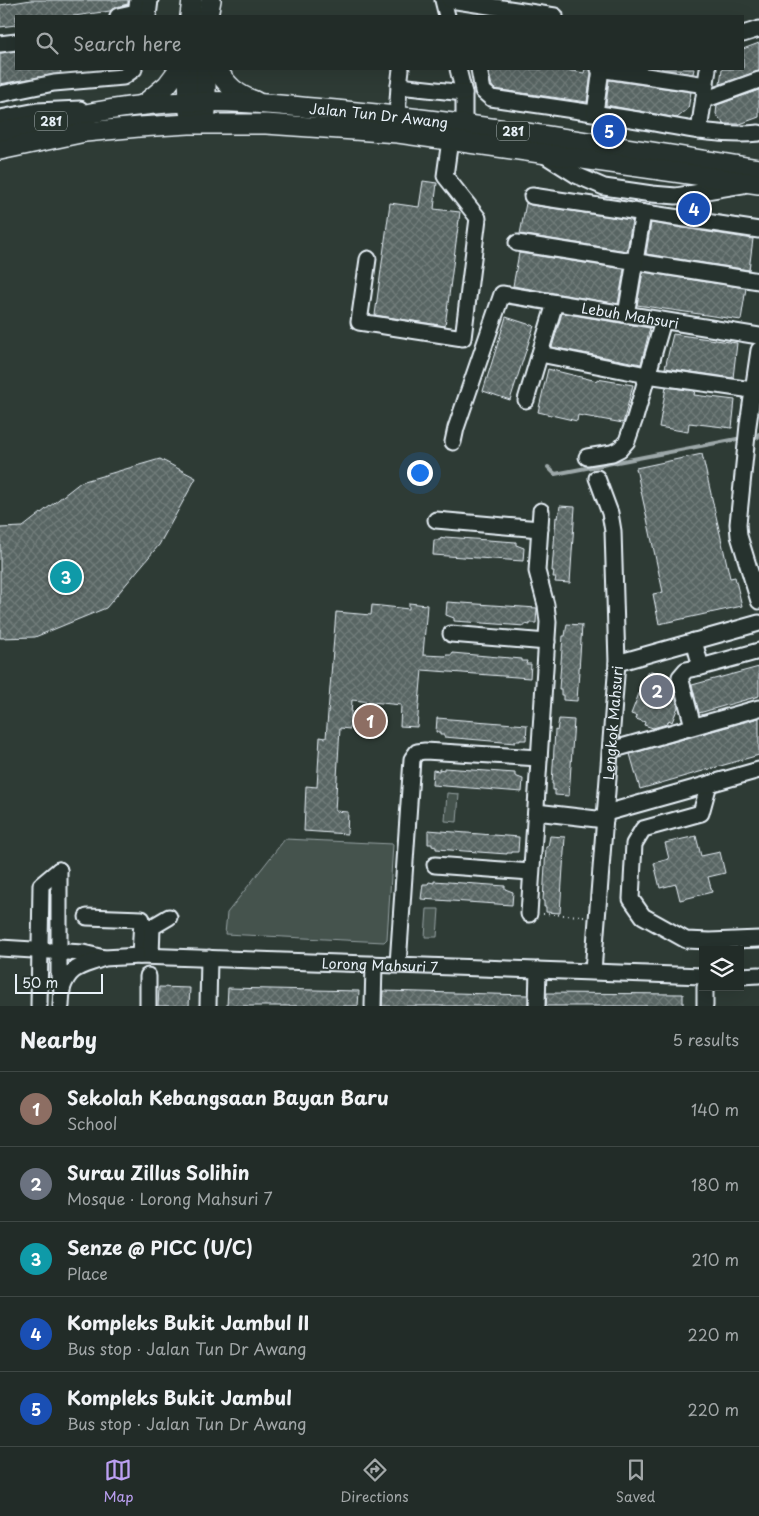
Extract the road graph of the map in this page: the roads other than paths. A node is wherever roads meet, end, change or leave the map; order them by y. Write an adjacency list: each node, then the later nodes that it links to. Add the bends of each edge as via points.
1 (138, 0): 7 (street, via 136,12)
2 (150, 0): 8 (street)
3 (192, 0): 9 (main road)
4 (211, 0): 10 (main road)
5 (443, 0): 11 (street)
6 (450, 0): 12 (street)
7 (122, 15)
8 (148, 15)
9 (190, 15)
10 (208, 15)
11 (446, 15)
12 (548, 15)
13 (759, 29): 16 (street)
14 (15, 32): 15 (street)
15 (0, 34)
16 (744, 34)
17 (15, 42): 18 (street)
18 (0, 44)
19 (133, 70): 34 (street, via 123,77 54,83)
20 (178, 70): 36 (main road, via 167,85)
21 (188, 70): 35 (main road)
22 (206, 70): 35 (main road)
23 (218, 70): 37 (main road, via 235,91)
24 (401, 70): 31 (street)
25 (458, 70): 33 (street)
26 (479, 70): 39 (street, via 483,92 491,98)
27 (601, 70): 39 (street)
28 (606, 70): 32 (street)
29 (708, 70): 32 (street)
30 (759, 80): 32 (street)
31 (399, 86): 33 (street); 40 (street)
32 (705, 92): 44 (street)
33 (464, 93): 43 (street)
34 (0, 94)
35 (197, 101): 36 (main road, Jalan Tun Dr Awang / 281); 37 (main road, Jalan Tun Dr Awang / 281); 42 (main road)
36 (143, 104): 38 (main road, Jalan Tun Dr Awang / 281)
37 (266, 104): 40 (main road, Jalan Tun Dr Awang / 281)
38 (102, 111): 41 (street, via 37,110); 45 (main road, Jalan Tun Dr Awang / 281)
39 (595, 113): 44 (street)
40 (397, 116): 43 (main road, Jalan Tun Dr Awang / 281)
41 (0, 118)
42 (198, 124): 47 (main road, Jalan Tun Dr Awang / 281, via 266,124); 48 (main road, Jalan Tun Dr Awang / 281, via 85,132)
43 (464, 124): 50 (main road, Jalan Tun Dr Awang / 281)
44 (700, 131): 46 (street)
45 (0, 132)
46 (759, 133)
47 (450, 140): 49 (main road, Jalan Tun Dr Awang / 281); 55 (street, via 446,176 478,218 463,338 359,322)
48 (0, 150)
49 (540, 153): 50 (main road, Jalan Tun Dr Awang / 281); 50 (street, via 597,184 652,194 676,196)
50 (758, 177)
51 (532, 196): 52 (street)
52 (643, 213): 53 (street); 56 (street)
53 (759, 230)
54 (517, 243): 56 (street)
55 (368, 260)
56 (635, 262): 57 (street); 59 (street)
57 (759, 281)
58 (555, 303): 59 (street, Lebuh Mahsuri); 63 (street); 67 (street, Lebuh Mahsuri, via 502,294)
59 (626, 315): 60 (street, Lebuh Mahsuri)
60 (662, 321): 61 (street, Lebuh Mahsuri); 64 (street)
61 (759, 336)
62 (759, 350): 65 (street)
63 (540, 354): 64 (street); 66 (street)
64 (647, 375): 65 (street); 68 (street, via 627,441 612,453)
65 (756, 391): 73 (street, via 738,524)
66 (526, 400)
67 (453, 442)
68 (587, 457)
69 (597, 478): 79 (street, Lengkok Mahsuri, via 613,530)
70 (541, 512): 72 (street)
71 (436, 520): 72 (street)
72 (540, 529): 77 (street, via 537,570 546,605)
73 (759, 601)
74 (759, 623): 76 (street)
75 (451, 634): 77 (street)
76 (694, 641): 79 (street); 80 (street)
77 (547, 642): 84 (street)
78 (759, 651): 80 (street)
79 (617, 663): 83 (street, Lengkok Mahsuri)
80 (701, 667): 82 (street, via 686,670 680,677)
81 (759, 708): 82 (street)
82 (693, 726): 83 (street)
83 (610, 750): 88 (street, Lengkok Mahsuri)
84 (540, 758): 87 (street); 102 (street, via 425,751 417,752 412,759)
85 (759, 770): 86 (street)
86 (709, 784): 88 (street); 94 (street, via 701,813 643,829 634,844 631,899 643,916 686,940)
87 (536, 812): 88 (street); 90 (street)
88 (605, 816): 104 (street, Lengkok Mahsuri)
89 (435, 865): 90 (street)
90 (531, 872): 91 (street)
91 (528, 914)
92 (87, 917): 98 (street, via 142,919)
93 (169, 917): 98 (street, via 152,927)
94 (759, 939)
95 (0, 948): 96 (street, Lorong Mahsuri 7)
96 (41, 951): 97 (street, Lorong Mahsuri 7); 97 (street, via 41,884 59,870); 111 (street)
97 (59, 952): 99 (street, Lorong Mahsuri 7); 109 (street)
98 (146, 956): 99 (street, Lorong Mahsuri 7); 100 (street, Lorong Mahsuri 7)
99 (104, 958): 109 (street, via 72,970)
100 (209, 958): 101 (street, Lorong Mahsuri 7); 114 (street)
101 (374, 964): 102 (street, Lorong Mahsuri 7); 115 (street)
102 (398, 964): 103 (street, Lorong Mahsuri 7)
103 (538, 970): 104 (street, Lorong Mahsuri 7); 116 (street)
104 (593, 971): 107 (street, Lorong Mahsuri 7)
105 (759, 975): 108 (street)
106 (148, 976): 113 (street)
107 (699, 976)
108 (744, 976)
109 (62, 989): 112 (street)
110 (705, 991): 117 (street)
111 (40, 1006)
112 (61, 1006)
113 (148, 1006)
114 (208, 1006)
115 (373, 1006)
116 (537, 1006)
117 (705, 1006)

